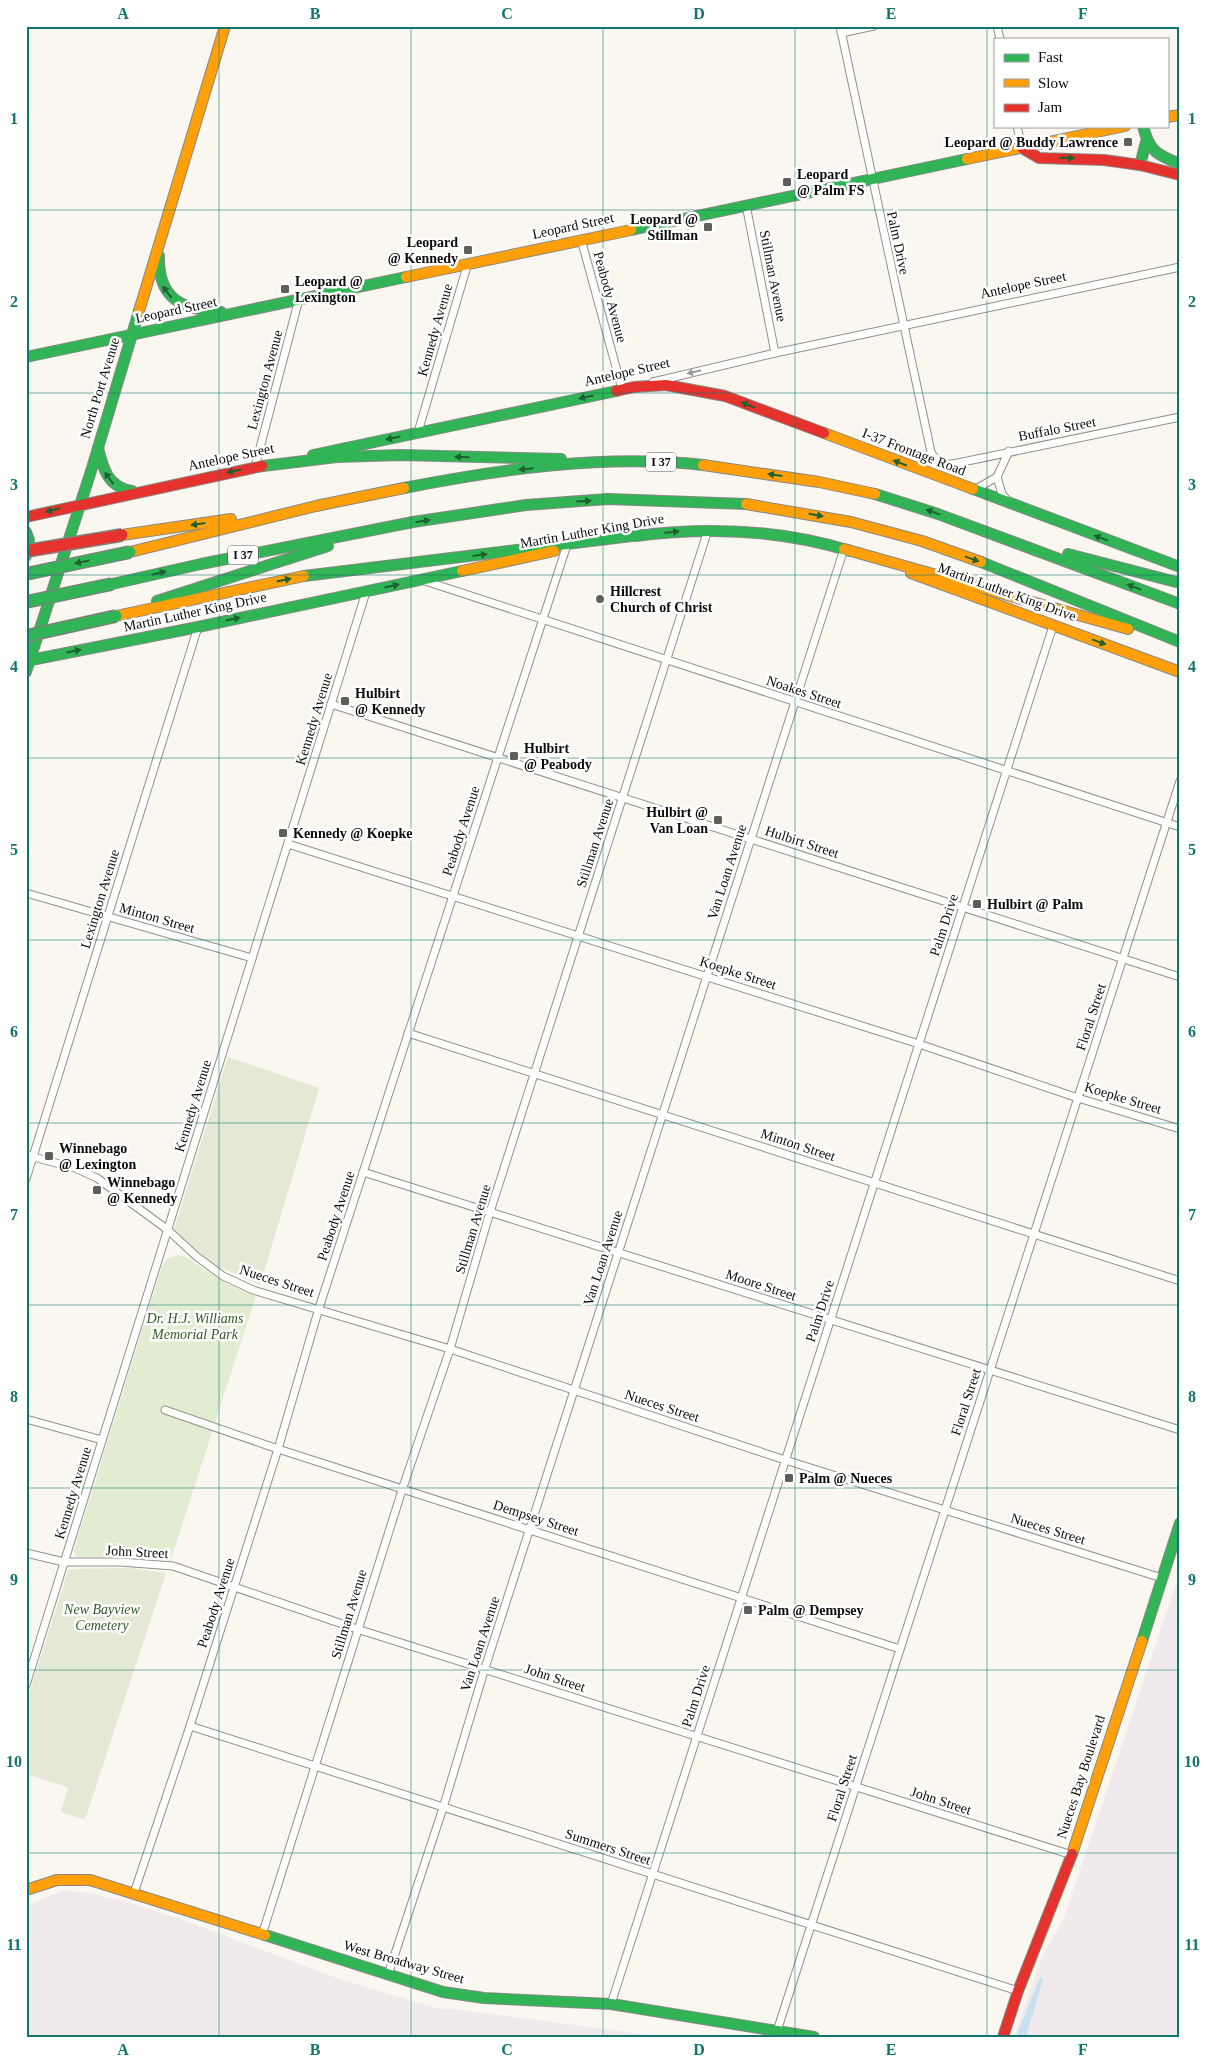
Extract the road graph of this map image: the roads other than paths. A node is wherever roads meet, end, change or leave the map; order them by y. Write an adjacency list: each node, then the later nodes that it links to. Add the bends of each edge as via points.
1 (225, 26): 15 (main road, North Port Avenue)
2 (874, 26): 3 (street)
3 (840, 30): 13 (street, Palm Drive)
4 (1017, 128): 8 (street)
5 (1117, 128): 8 (main road, Leopard Street)
6 (1143, 128): 7 (main road)
7 (1146, 142): 9 (main road); 11 (main road)
8 (1022, 148): 11 (main road, one-way to 11, via 1039,158 1088,159); 13 (main road, Leopard Street)
9 (1160, 156): 10 (main road); 11 (main road)
10 (1180, 164)
11 (1142, 166): 12 (main road)
12 (1180, 176)
13 (872, 179): 14 (main road, Leopard Street); 21 (street, Palm Drive)
14 (746, 205): 16 (main road, Leopard Street); 23 (street, Stillman Avenue)
15 (161, 237): 20 (main road, one-way to 15, via 212,312 191,308 172,298 161,284); 22 (main road, North Port Avenue)
16 (581, 239): 17 (main road, Leopard Street); 25 (street, Peabody Avenue)
17 (468, 264): 19 (main road, Leopard Street); 27 (street, Kennedy Avenue)
18 (1180, 267): 21 (street, Antelope Street)
19 (299, 299): 20 (main road, Leopard Street); 32 (street, Lexington Avenue)
20 (261, 308): 22 (main road, Leopard Street)
21 (903, 326): 23 (street, Antelope Street); 31 (street, Palm Drive, via 931,452)
22 (131, 335): 24 (main road, Leopard Street); 28 (main road, North Port Avenue)
23 (776, 353): 25 (street, Antelope Street, one-way to 25)
24 (26, 357)
25 (628, 388): 27 (main road, Antelope Street, one-way to 27); 34 (main road, I-37 Frontage Road, one-way to 25, via 725,396 666,385)
26 (1180, 417): 29 (street, Buffalo Street)
27 (418, 432): 32 (main road, Antelope Street, one-way to 32)
28 (98, 447): 35 (main road, one-way to 28, via 124,490 109,480); 36 (main road, North Port Avenue)
29 (1009, 451): 31 (street, Buffalo Street, via 953,464); 33 (street)
30 (633, 461): 32 (main road, one-way to 32, via 401,455 337,457); 38 (main road, I 37, one-way to 38, via 482,474); 40 (main road, I 37, one-way to 30, via 862,490 809,480 697,464)
31 (939, 462)
32 (255, 467): 35 (main road, Antelope Street, one-way to 35)
33 (997, 477): 34 (street); 37 (street, via 1002,494)
34 (973, 490): 37 (main road, I-37 Frontage Road)
35 (138, 492): 36 (main road, Antelope Street)
36 (80, 504): 39 (main road, Antelope Street, one-way to 39); 62 (main road, North Port Avenue)
37 (1011, 505): 49 (main road, I-37 Frontage Road, one-way to 37)
38 (298, 509): 47 (main road, one-way to 47, bridge); 50 (main road, I 37, one-way to 50, bridge, via 130,552)
39 (26, 517)
40 (964, 523): 52 (main road, via 1097,563); 55 (main road, I 37, one-way to 40)
41 (708, 530): 44 (main road, Martin Luther King Drive, one-way to 41); 46 (main road, Martin Luther King Drive, via 792,538); 63 (street, Stillman Avenue)
42 (375, 531): 54 (main road, I 37, one-way to 42, bridge); 56 (main road); 61 (main road, I 37, one-way to 61, via 412,522 562,502 608,499 754,504 852,522 922,541)
43 (26, 532): 48 (main road, via 29,540)
44 (640, 535): 45 (main road, Martin Luther King Drive); 56 (main road, one-way to 44, via 290,578)
45 (566, 548): 51 (main road, Martin Luther King Drive); 57 (street, Peabody Avenue)
46 (844, 549): 58 (main road, Martin Luther King Drive); 61 (main road); 66 (street, Van Loan Avenue)
47 (26, 551)
48 (26, 556)
49 (1180, 567)
50 (26, 574)
51 (421, 580): 53 (main road, Martin Luther King Drive, one-way to 51); 57 (street, Noakes Street)
52 (1180, 583)
53 (366, 592): 59 (main road, Martin Luther King Drive, one-way to 53); 67 (street, Kennedy Avenue)
54 (26, 602)
55 (1180, 604)
56 (116, 616): 60 (main road, bridge)
57 (543, 620): 63 (street, Noakes Street); 68 (street, Peabody Avenue)
58 (1053, 626): 65 (main road, Martin Luther King Drive, one-way to 65); 69 (street, Palm Drive)
59 (198, 627): 62 (main road, Martin Luther King Drive, one-way to 59); 79 (street, Lexington Avenue)
60 (26, 636)
61 (1180, 643)
62 (28, 660): 64 (main road, North Port Avenue)
63 (667, 660): 66 (street, Noakes Street); 71 (street, Stillman Avenue)
64 (26, 672)
65 (1180, 672)
66 (795, 702): 69 (street, Noakes Street); 74 (street, Van Loan Avenue)
67 (331, 704): 68 (street, Hulbirt Street); 75 (street, Kennedy Avenue)
68 (498, 758): 71 (street, Hulbirt Street); 77 (street, Peabody Avenue)
69 (1007, 771): 72 (street, Noakes Street); 78 (street, Palm Drive)
70 (1180, 781): 72 (street, Floral Street)
71 (623, 798): 74 (street, Hulbirt Street); 80 (street, Stillman Avenue)
72 (1166, 823): 73 (street, Noakes Street); 82 (street, Floral Street)
73 (1180, 827)
74 (751, 839): 78 (street, Hulbirt Street); 83 (street, Van Loan Avenue)
75 (288, 844): 77 (street, Koepke Street); 81 (street, Kennedy Avenue)
76 (26, 893): 79 (street, Minton Street)
77 (452, 898): 80 (street, Koepke Street); 85 (street, Peabody Avenue)
78 (963, 907): 82 (street, Hulbirt Street); 86 (street, Palm Drive)
79 (108, 917): 81 (street, Minton Street); 91 (street, Lexington Avenue)
80 (579, 935): 83 (street, Koepke Street); 87 (street, Stillman Avenue)
81 (252, 958): 96 (street, Kennedy Avenue)
82 (1123, 958): 84 (street, Hulbirt Street); 88 (street, Floral Street)
83 (707, 976): 86 (street, Koepke Street); 89 (street, Van Loan Avenue)
84 (1180, 977)
85 (408, 1033): 87 (street, Minton Street); 92 (street, Peabody Avenue)
86 (919, 1044): 88 (street, Koepke Street); 94 (street, Palm Drive)
87 (535, 1074): 89 (street, Minton Street); 95 (street, Stillman Avenue)
88 (1078, 1098): 90 (street, Koepke Street); 97 (street, Floral Street)
89 (662, 1115): 94 (street, Minton Street); 98 (street, Van Loan Avenue)
90 (1180, 1129)
91 (30, 1156): 93 (street, Lexington Avenue); 96 (street, Nueces Street, via 75,1168 97,1178)
92 (363, 1172): 95 (street, Moore Street); 100 (street, Peabody Avenue)
93 (26, 1179)
94 (874, 1183): 97 (street, Minton Street); 101 (street, Palm Drive)
95 (490, 1212): 98 (street, Moore Street); 102 (street, Stillman Avenue)
96 (168, 1230): 100 (street, Nueces Street, via 223,1276 253,1290); 108 (street, Kennedy Avenue)
97 (1034, 1234): 99 (street, Minton Street); 103 (street, Floral Street)
98 (618, 1252): 101 (street, Moore Street); 104 (street, Van Loan Avenue)
99 (1180, 1281)
100 (319, 1308): 102 (street, Nueces Street); 109 (street, Peabody Avenue)
101 (830, 1320): 103 (street, Moore Street); 110 (street, Palm Drive)
102 (450, 1349): 104 (street, Nueces Street); 111 (street, Stillman Avenue)
103 (990, 1370): 107 (street, Moore Street); 112 (street, Floral Street)
104 (574, 1390): 110 (street, Nueces Street); 114 (street, Van Loan Avenue)
105 (165, 1410): 109 (street, Dempsey Street)
106 (26, 1420): 108 (street)
107 (1180, 1430)
108 (102, 1440): 116 (street, Kennedy Avenue)
109 (278, 1449): 111 (street, Dempsey Street); 118 (street, Peabody Avenue)
110 (785, 1460): 112 (street, Nueces Street); 119 (street, Palm Drive)
111 (402, 1488): 114 (street, Dempsey Street); 120 (street, Stillman Avenue)
112 (945, 1510): 117 (street, Nueces Street); 121 (street, Floral Street)
113 (1180, 1523): 117 (main road, Nueces Bay Boulevard)
114 (529, 1529): 119 (street, Dempsey Street); 122 (street, Van Loan Avenue)
115 (26, 1553): 116 (street, John Street)
116 (64, 1562): 118 (street, John Street, via 173,1566); 123 (street, Kennedy Avenue)
117 (1162, 1578): 129 (main road, Nueces Bay Boulevard)
118 (234, 1586): 120 (street, John Street); 124 (street, Peabody Avenue)
119 (741, 1598): 121 (street, Dempsey Street); 125 (street, Palm Drive)
120 (357, 1629): 122 (street, John Street); 126 (street, Stillman Avenue)
121 (900, 1650): 127 (street, Floral Street)
122 (485, 1668): 125 (street, John Street); 128 (street, Van Loan Avenue)
123 (26, 1685)
124 (190, 1726): 126 (street, Summers Street); 132 (street, Peabody Avenue)
125 (697, 1736): 127 (street, John Street); 130 (street, Palm Drive)
126 (316, 1767): 128 (street, Summers Street); 134 (street, Stillman Avenue)
127 (855, 1787): 129 (street, John Street); 133 (street, Floral Street)
128 (442, 1808): 130 (street, Summers Street); 135 (street, Van Loan Avenue)
129 (1072, 1855): 136 (main road, Nueces Bay Boulevard)
130 (652, 1874): 133 (street, Summers Street); 137 (street, Palm Drive)
131 (26, 1890): 132 (main road, West Broadway Street, via 74,1878)
132 (134, 1893): 134 (main road, West Broadway Street)
133 (811, 1925): 136 (street, Summers Street); 138 (street, Floral Street)
134 (262, 1935): 135 (main road, West Broadway Street)
135 (388, 1975): 137 (main road, West Broadway Street, via 443,1992 484,1998)
136 (1018, 1991): 140 (main road, Nueces Bay Boulevard)
137 (611, 2004): 138 (main road, West Broadway Street)
138 (777, 2031): 139 (main road, West Broadway Street)
139 (814, 2037)
140 (1003, 2037)

